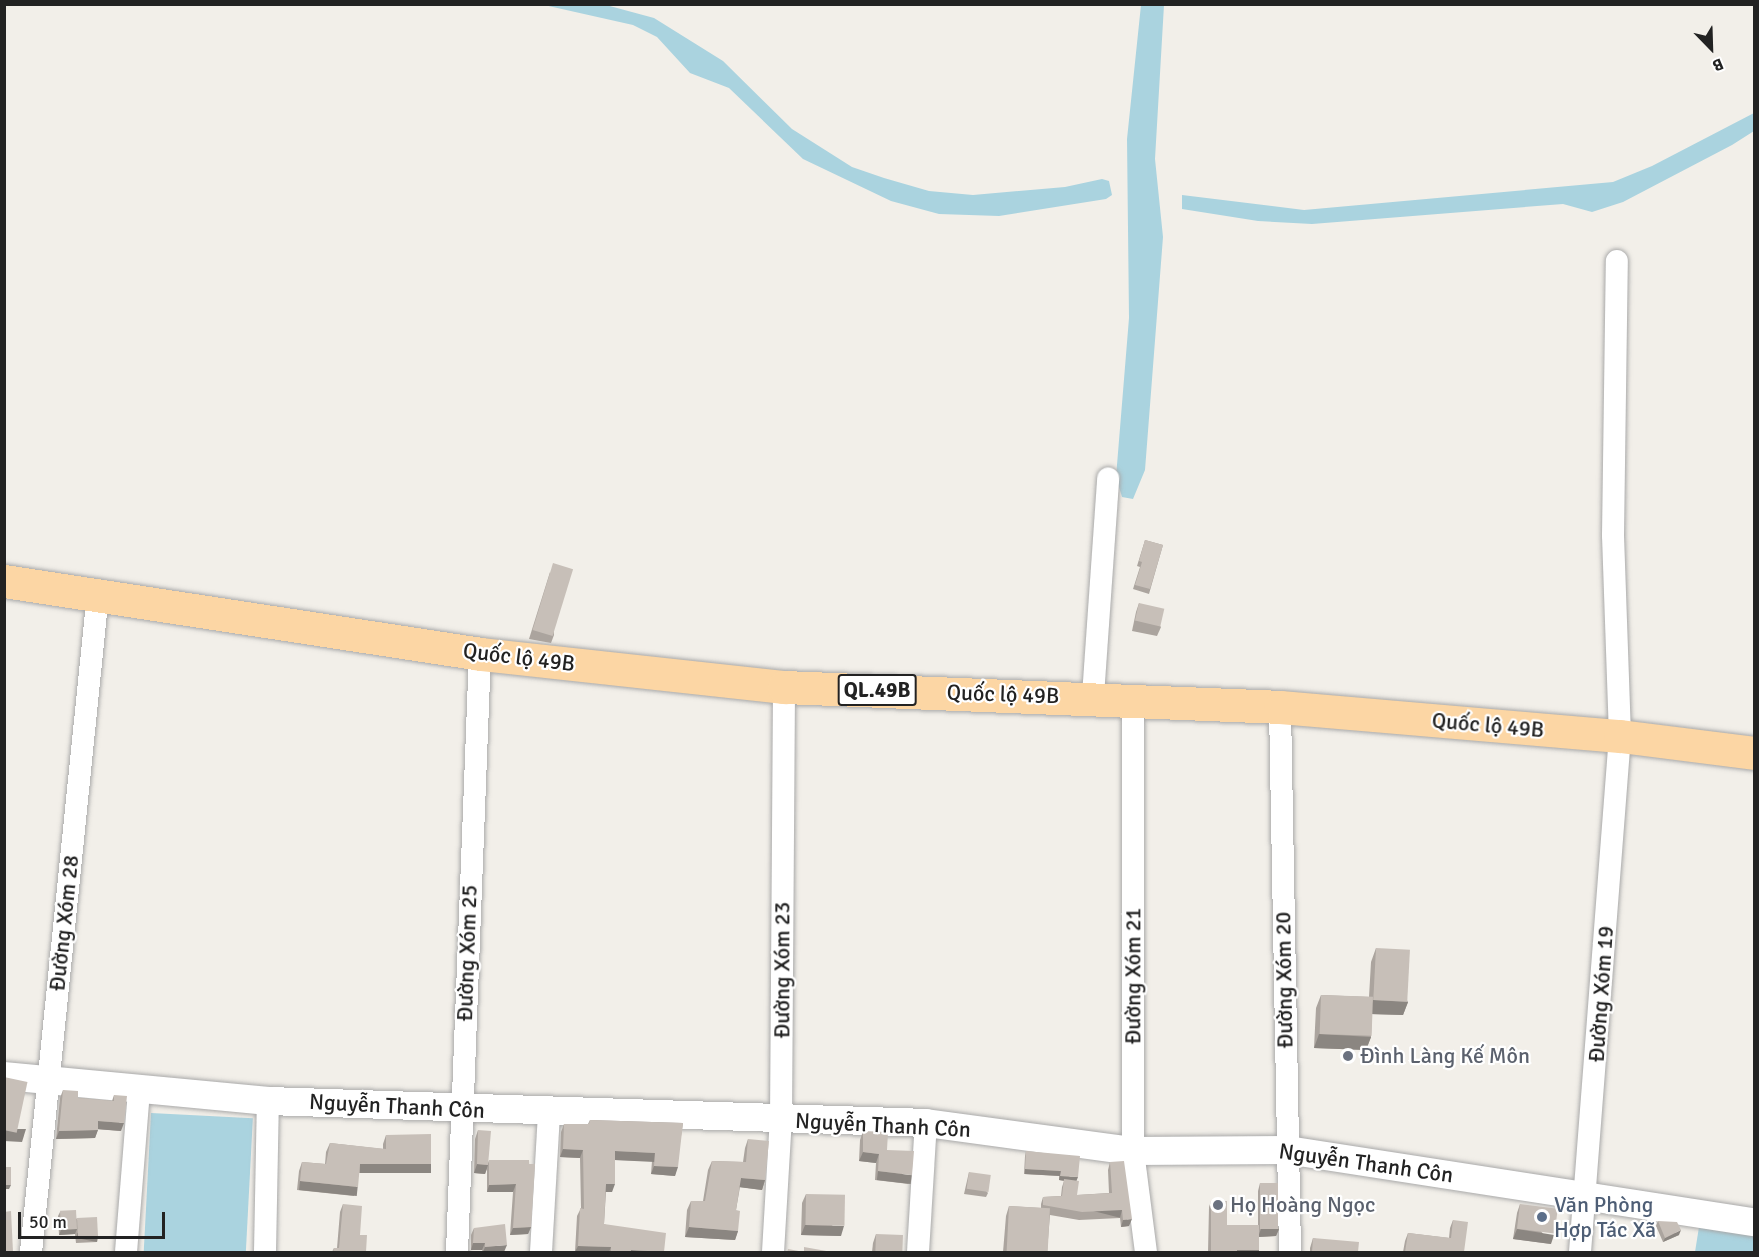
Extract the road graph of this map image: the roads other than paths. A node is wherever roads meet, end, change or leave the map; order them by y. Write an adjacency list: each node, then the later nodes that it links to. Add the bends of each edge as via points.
1 (1617, 261): 10 (street, Đường Xóm 19, via 1613,535)
2 (1108, 479): 7 (street)
3 (4, 581): 4 (main road, Quốc lộ 49B / QL.49B)
4 (98, 593): 5 (main road, Quốc lộ 49B / QL.49B); 13 (street, Đường Xóm 28)
5 (480, 654): 6 (main road, Quốc lộ 49B / QL.49B); 16 (street, Đường Xóm 25)
6 (784, 687): 7 (main road, Quốc lộ 49B / QL.49B); 18 (street, Đường Xóm 23)
7 (1093, 696): 8 (main road, Quốc lộ 49B / QL.49B)
8 (1133, 699): 9 (main road, Quốc lộ 49B / QL.49B); 21 (street, Đường Xóm 21)
9 (1280, 707): 10 (main road, Quốc lộ 49B / QL.49B); 20 (street, Đường Xóm 20)
10 (1620, 736): 11 (main road, Quốc lộ 49B / QL.49B); 22 (street, Đường Xóm 19)
11 (1755, 753)
12 (4, 1076): 13 (street, Nguyễn Thanh Côn)
13 (48, 1080): 14 (street, Nguyễn Thanh Côn); 24 (street, Đường Xóm 28)
14 (139, 1089): 15 (street, Nguyễn Thanh Côn); 25 (street)
15 (268, 1101): 16 (street, Nguyễn Thanh Côn); 26 (street)
16 (460, 1110): 17 (street, Nguyễn Thanh Côn); 27 (street, Đường Xóm 25)
17 (549, 1112): 18 (street, Nguyễn Thanh Côn); 28 (street)
18 (781, 1119): 19 (street, Nguyễn Thanh Côn); 29 (street, Đường Xóm 23)
19 (926, 1123): 21 (street, Nguyễn Thanh Côn); 30 (street)
20 (1287, 1150): 21 (street, Nguyễn Thanh Côn); 22 (street, Nguyễn Thanh Côn); 32 (street, Đường Xóm 20)
21 (1133, 1151): 31 (street, Đường Xóm 21)
22 (1585, 1194): 23 (street, Nguyễn Thanh Côn); 33 (street, Đường Xóm 19)
23 (1755, 1222)
24 (31, 1252)
25 (126, 1252)
26 (265, 1252)
27 (457, 1252)
28 (541, 1252)
29 (773, 1252)
30 (918, 1252)
31 (1146, 1252)
32 (1290, 1252)
33 (1580, 1252)

